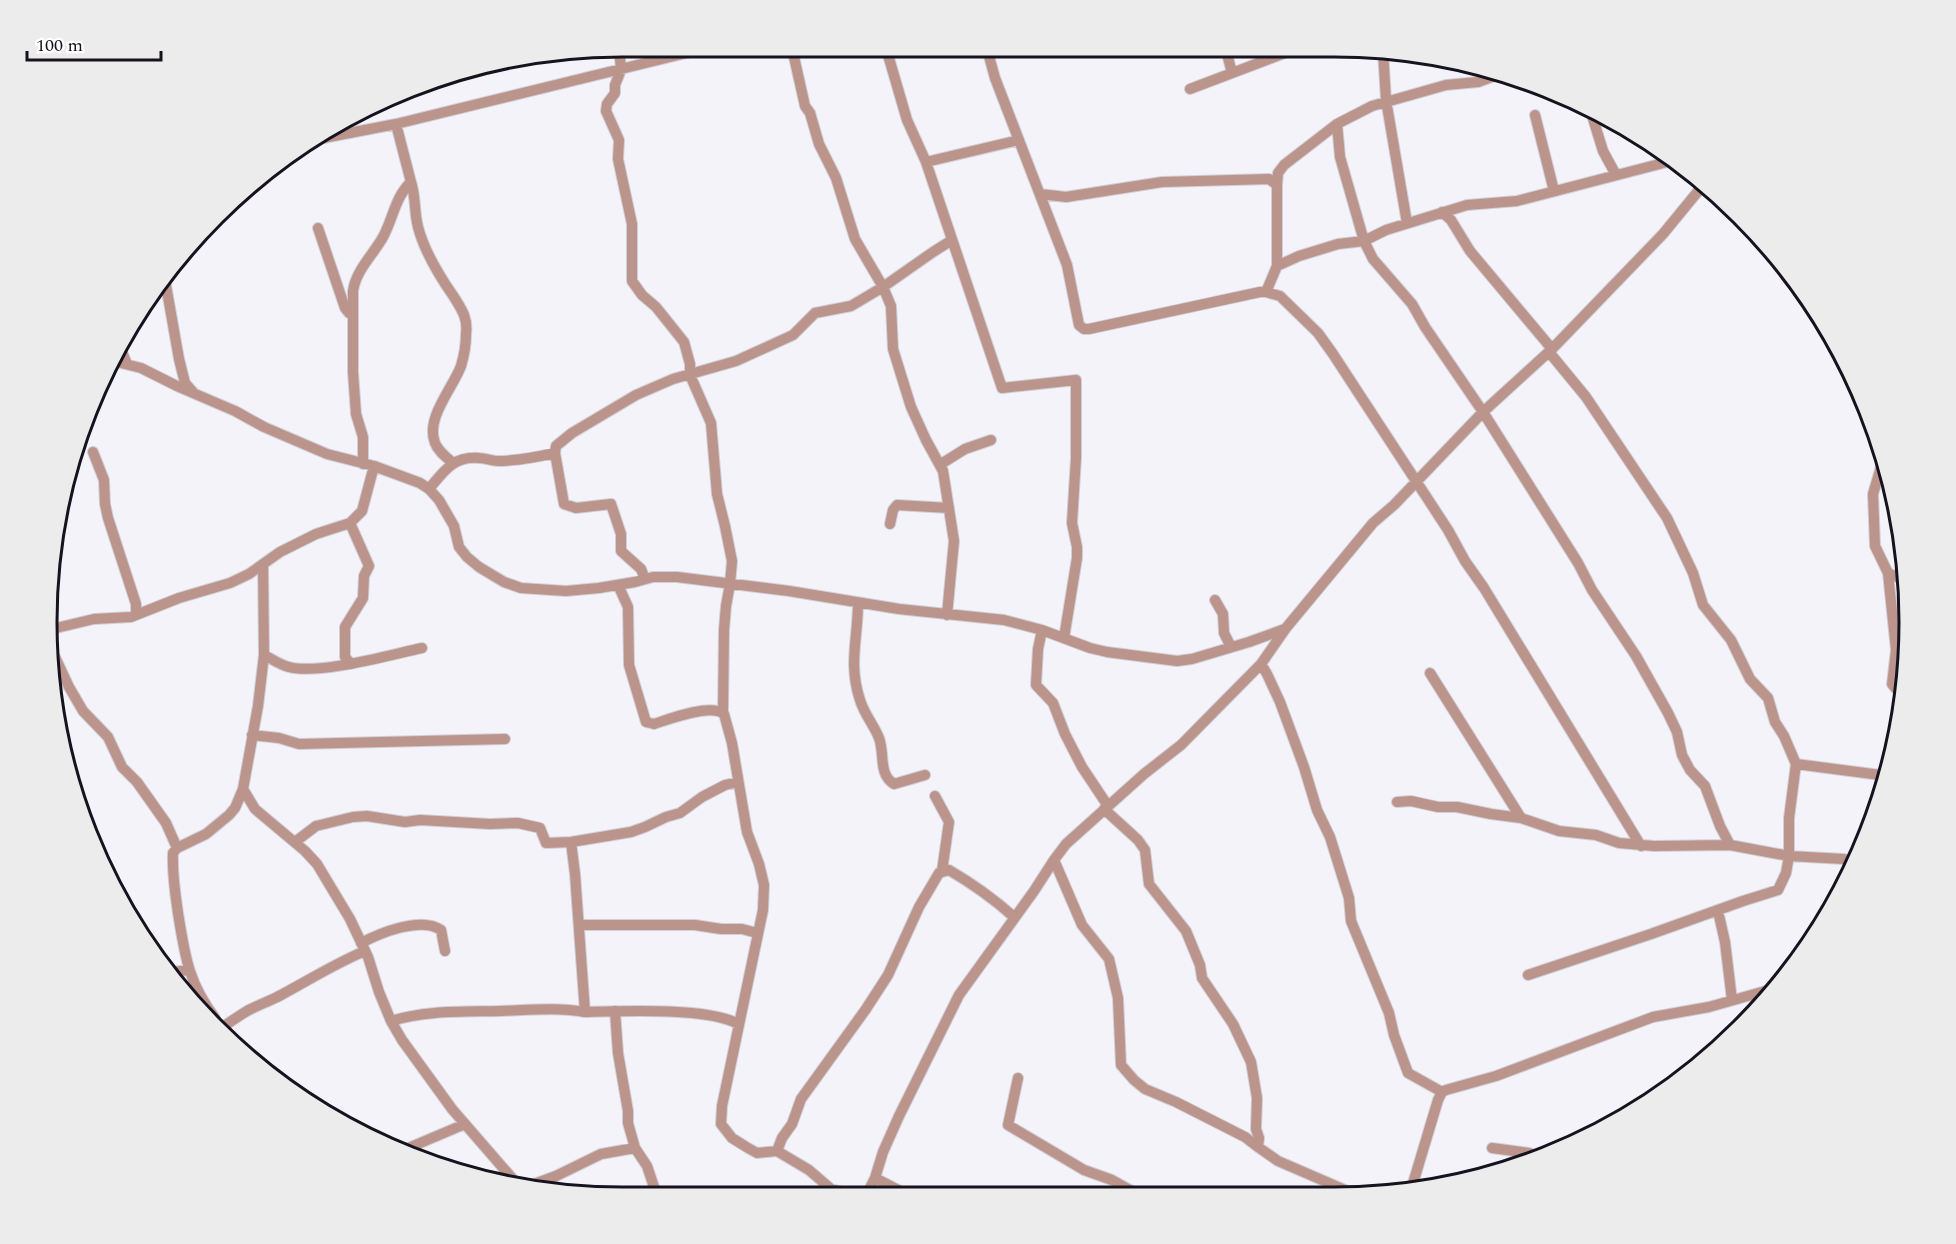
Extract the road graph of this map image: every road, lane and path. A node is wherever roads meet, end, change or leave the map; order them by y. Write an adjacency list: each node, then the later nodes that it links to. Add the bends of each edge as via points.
1 (620, 57): 9 (street)
2 (672, 57): 9 (street)
3 (794, 57): 34 (street, via 805,106 836,178 855,239)
4 (889, 57): 20 (street, via 907,120)
5 (989, 57): 19 (street)
6 (1228, 57): 10 (street)
7 (1274, 57): 10 (street)
8 (1384, 59): 13 (street)
9 (621, 70): 17 (street); 40 (street, via 606,111 619,140 618,159 632,224 632,281 684,342)
10 (1232, 73): 12 (street)
11 (1488, 78): 13 (street)
12 (1190, 89)
13 (1386, 100): 16 (street); 29 (street)
14 (1536, 115): 25 (street)
15 (1594, 120): 22 (street)
16 (1337, 123): 24 (street, via 1280,169); 32 (street, via 1340,158)
17 (396, 124): 18 (street); 23 (street)
18 (334, 136)
19 (1019, 140): 20 (street); 27 (street)
20 (926, 162): 31 (street)
21 (1663, 163): 22 (street)
22 (1616, 175): 25 (street)
23 (411, 182): 37 (street, via 394,208 383,238 356,279); 46 (street, via 420,236 467,321 464,355 433,433 435,445)
24 (1273, 182): 27 (street, via 1162,182 1066,198); 33 (street)
25 (1554, 190): 28 (street, via 1517,201 1478,203)
26 (1699, 190): 38 (street)
27 (1040, 194): 36 (street, via 1067,265 1077,318 1084,329)
28 (1449, 214): 29 (street); 38 (street, via 1470,251)
29 (1407, 223): 32 (street)
30 (318, 228): 37 (street, via 346,310)
31 (952, 240): 34 (street); 68 (street, via 1002,388 1077,380 1072,523 1077,558)
32 (1364, 241): 33 (street, via 1338,244); 42 (street, via 1373,259 1419,314)
33 (1277, 266): 36 (street)
34 (883, 287): 40 (street, via 850,306 816,313 794,335 736,361); 47 (street, via 891,306 893,349 911,406)
35 (166, 288): 41 (street, via 178,359 185,383)
36 (1266, 292): 50 (street, via 1280,296 1318,333)
37 (353, 315): 48 (street, via 356,414)
38 (1551, 351): 42 (street); 81 (street, via 1667,518 1703,605 1731,640 1750,679 1768,698)
39 (122, 363): 41 (street)
40 (690, 375): 45 (street, via 636,395 572,433 556,446); 59 (street, via 711,423 717,494 732,561)
41 (194, 393): 48 (street, via 327,454)
42 (1484, 412): 50 (street); 92 (street, via 1668,712 1682,755 1705,786)
43 (991, 440): 47 (street, via 965,449)
44 (93, 452): 63 (street, via 104,480 108,518)
45 (555, 453): 46 (street, via 497,461 472,458); 58 (street, via 564,504 576,508 611,504 621,534 621,551 641,568)
46 (453, 463): 51 (street)
47 (941, 464): 52 (street)
48 (369, 465): 51 (street); 53 (street, via 362,511)
49 (1879, 473): 56 (street, via 1873,494 1875,546)
50 (1417, 481): 67 (street, via 1373,523); 93 (street)
51 (429, 489): 60 (street, via 454,526 463,552 504,582 530,590 566,591)
52 (949, 508): 54 (street, via 897,505); 64 (street, via 954,541)
53 (350, 523): 55 (street, via 315,534); 74 (street, via 369,566 364,576 363,598 345,627 345,657)
54 (890, 524)
55 (263, 564): 63 (street, via 230,583 148,610); 72 (street)
56 (1888, 573): 57 (street); 77 (street, via 1896,650 1892,684)
57 (1897, 578)
58 (645, 579): 59 (street, via 665,576); 60 (street)
59 (730, 584): 62 (street); 78 (street, via 724,630)
60 (618, 585): 78 (street, via 628,607 629,665 646,722 654,724 701,711)
61 (1215, 600): 70 (street, via 1221,607 1224,633)
62 (858, 603): 64 (street); 82 (street, via 854,647 857,688 866,716 879,737 882,767 894,784)
63 (136, 610): 65 (street, via 121,618 94,619)
64 (947, 615): 66 (street, via 1004,620)
65 (57, 628)
66 (1037, 628): 68 (street); 88 (street, via 1036,685 1053,703)
67 (1286, 628): 69 (street); 73 (street)
68 (1064, 638): 70 (street, via 1107,652 1170,660 1192,659)
69 (1250, 642): 70 (street); 73 (street)
70 (1231, 647)
71 (422, 648): 74 (street)
72 (264, 655): 74 (street, via 290,668); 79 (street)
73 (1263, 661): 88 (street, via 1181,745); 117 (street, via 1330,837 1349,898 1351,921 1389,1013 1408,1073)
74 (350, 663)
75 (59, 665): 94 (street, via 74,698 108,737 122,767 166,823)
76 (1430, 673): 89 (street)
77 (1895, 688)
78 (723, 712): 84 (street)
79 (252, 735): 80 (street, via 299,744); 85 (street)
80 (505, 739)
81 (1796, 764): 83 (street); 95 (street)
82 (925, 775)
83 (1878, 775)
84 (738, 782): 91 (street, via 645,827); 102 (street, via 747,832 764,885)
85 (243, 789): 90 (street, via 255,810); 94 (street, via 230,815 206,834)
86 (935, 796): 98 (street, via 949,822)
87 (1397, 802): 89 (street)
88 (1106, 808): 96 (street); 120 (street, via 1144,850 1149,884 1186,931 1202,978 1233,1024 1251,1062 1257,1098)
89 (1521, 818): 93 (street, via 1559,831)
90 (294, 842): 91 (street, via 316,826 353,817 405,822 518,823 540,828 546,843); 103 (street, via 317,864)
91 (571, 842): 101 (street)
92 (1730, 845): 93 (street); 95 (street)
93 (1641, 846)
94 (177, 848): 105 (street, via 172,853 172,874)
95 (1788, 856): 97 (street); 99 (street, via 1778,890)
96 (1054, 860): 100 (street); 120 (street, via 1082,925 1109,959 1118,998 1121,1065 1145,1089)
97 (1846, 860)
98 (942, 871): 100 (street, via 949,870 964,879); 123 (street, via 923,899 888,975 801,1099)
99 (1718, 911): 107 (street); 110 (street)
100 (1014, 917): 126 (street, via 959,995 899,1116)
101 (579, 925): 102 (street, via 695,925); 112 (street)
102 (757, 933): 114 (street)
103 (363, 947): 104 (street, via 380,933 431,926 441,930); 113 (street); 115 (street)
104 (445, 951)
105 (189, 970): 106 (street); 109 (street)
106 (178, 971)
107 (1528, 975)
108 (1761, 992): 110 (street)
109 (200, 998)
110 (1732, 1000): 117 (street, via 1653,1017 1496,1076)
111 (615, 1011): 112 (street); 114 (street, via 690,1013); 121 (street, via 628,1123)
112 (585, 1012): 113 (street, via 448,1012 411,1014)
113 (391, 1021): 118 (street, via 422,1070)
114 (738, 1024): 123 (street, via 721,1124 732,1138 757,1153)
115 (226, 1025)
116 (1018, 1078): 133 (street, via 1008,1125 1084,1170)
117 (1442, 1092): 128 (street)
118 (465, 1124): 119 (street); 125 (street)
119 (412, 1146)
120 (1258, 1147): 134 (street, via 1278,1161)
121 (635, 1148): 127 (street, via 601,1154 556,1176); 129 (street, via 648,1166)
122 (1492, 1148): 124 (street)
123 (777, 1151): 130 (street)
124 (1527, 1153)
125 (512, 1176)
126 (875, 1178): 131 (street); 132 (street)
127 (537, 1180)
128 (1414, 1181)
129 (654, 1187)
130 (829, 1187)
131 (870, 1187)
132 (892, 1187)
133 (1126, 1187)
134 (1338, 1187)

